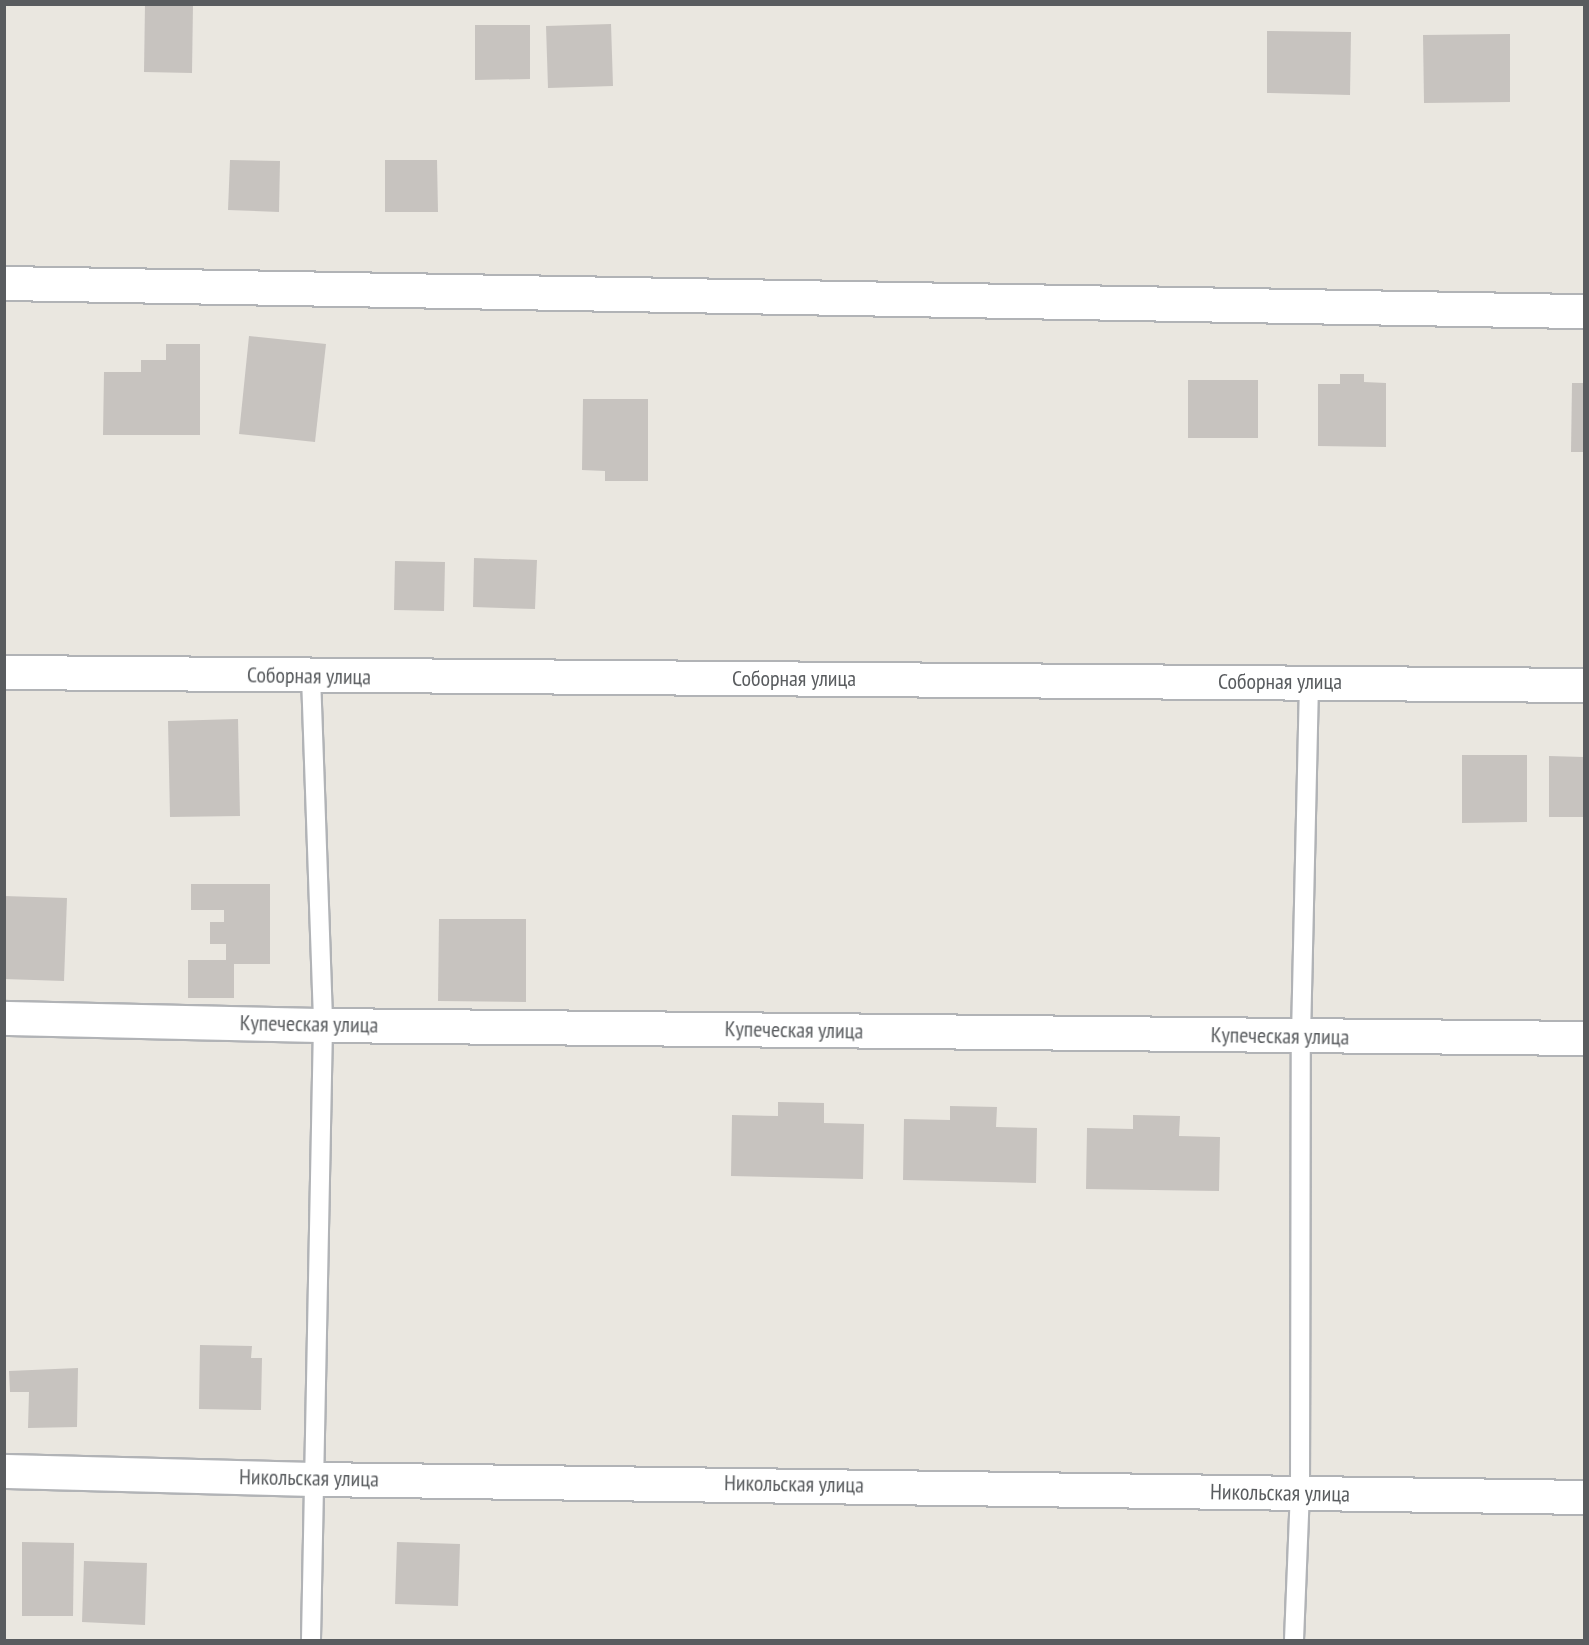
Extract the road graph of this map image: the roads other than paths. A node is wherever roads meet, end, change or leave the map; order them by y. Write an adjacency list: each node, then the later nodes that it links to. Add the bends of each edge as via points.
1 (4, 283): 2 (street)
2 (1584, 310)
3 (4, 672): 4 (street, Соборная улица)
4 (311, 676): 5 (street, Соборная улица); 8 (lane)
5 (1310, 682): 6 (street, Соборная улица); 9 (lane)
6 (1584, 684)
7 (4, 1018): 8 (street, Купеческая улица)
8 (323, 1025): 9 (street, Купеческая улица); 12 (lane)
9 (1301, 1036): 10 (street, Купеческая улица); 13 (lane)
10 (1584, 1038)
11 (4, 1471): 12 (street, Никольская улица)
12 (315, 1479): 13 (street, Никольская улица); 15 (lane)
13 (1300, 1493): 14 (street, Никольская улица); 16 (lane)
14 (1584, 1497)
15 (311, 1641)
16 (1294, 1641)

